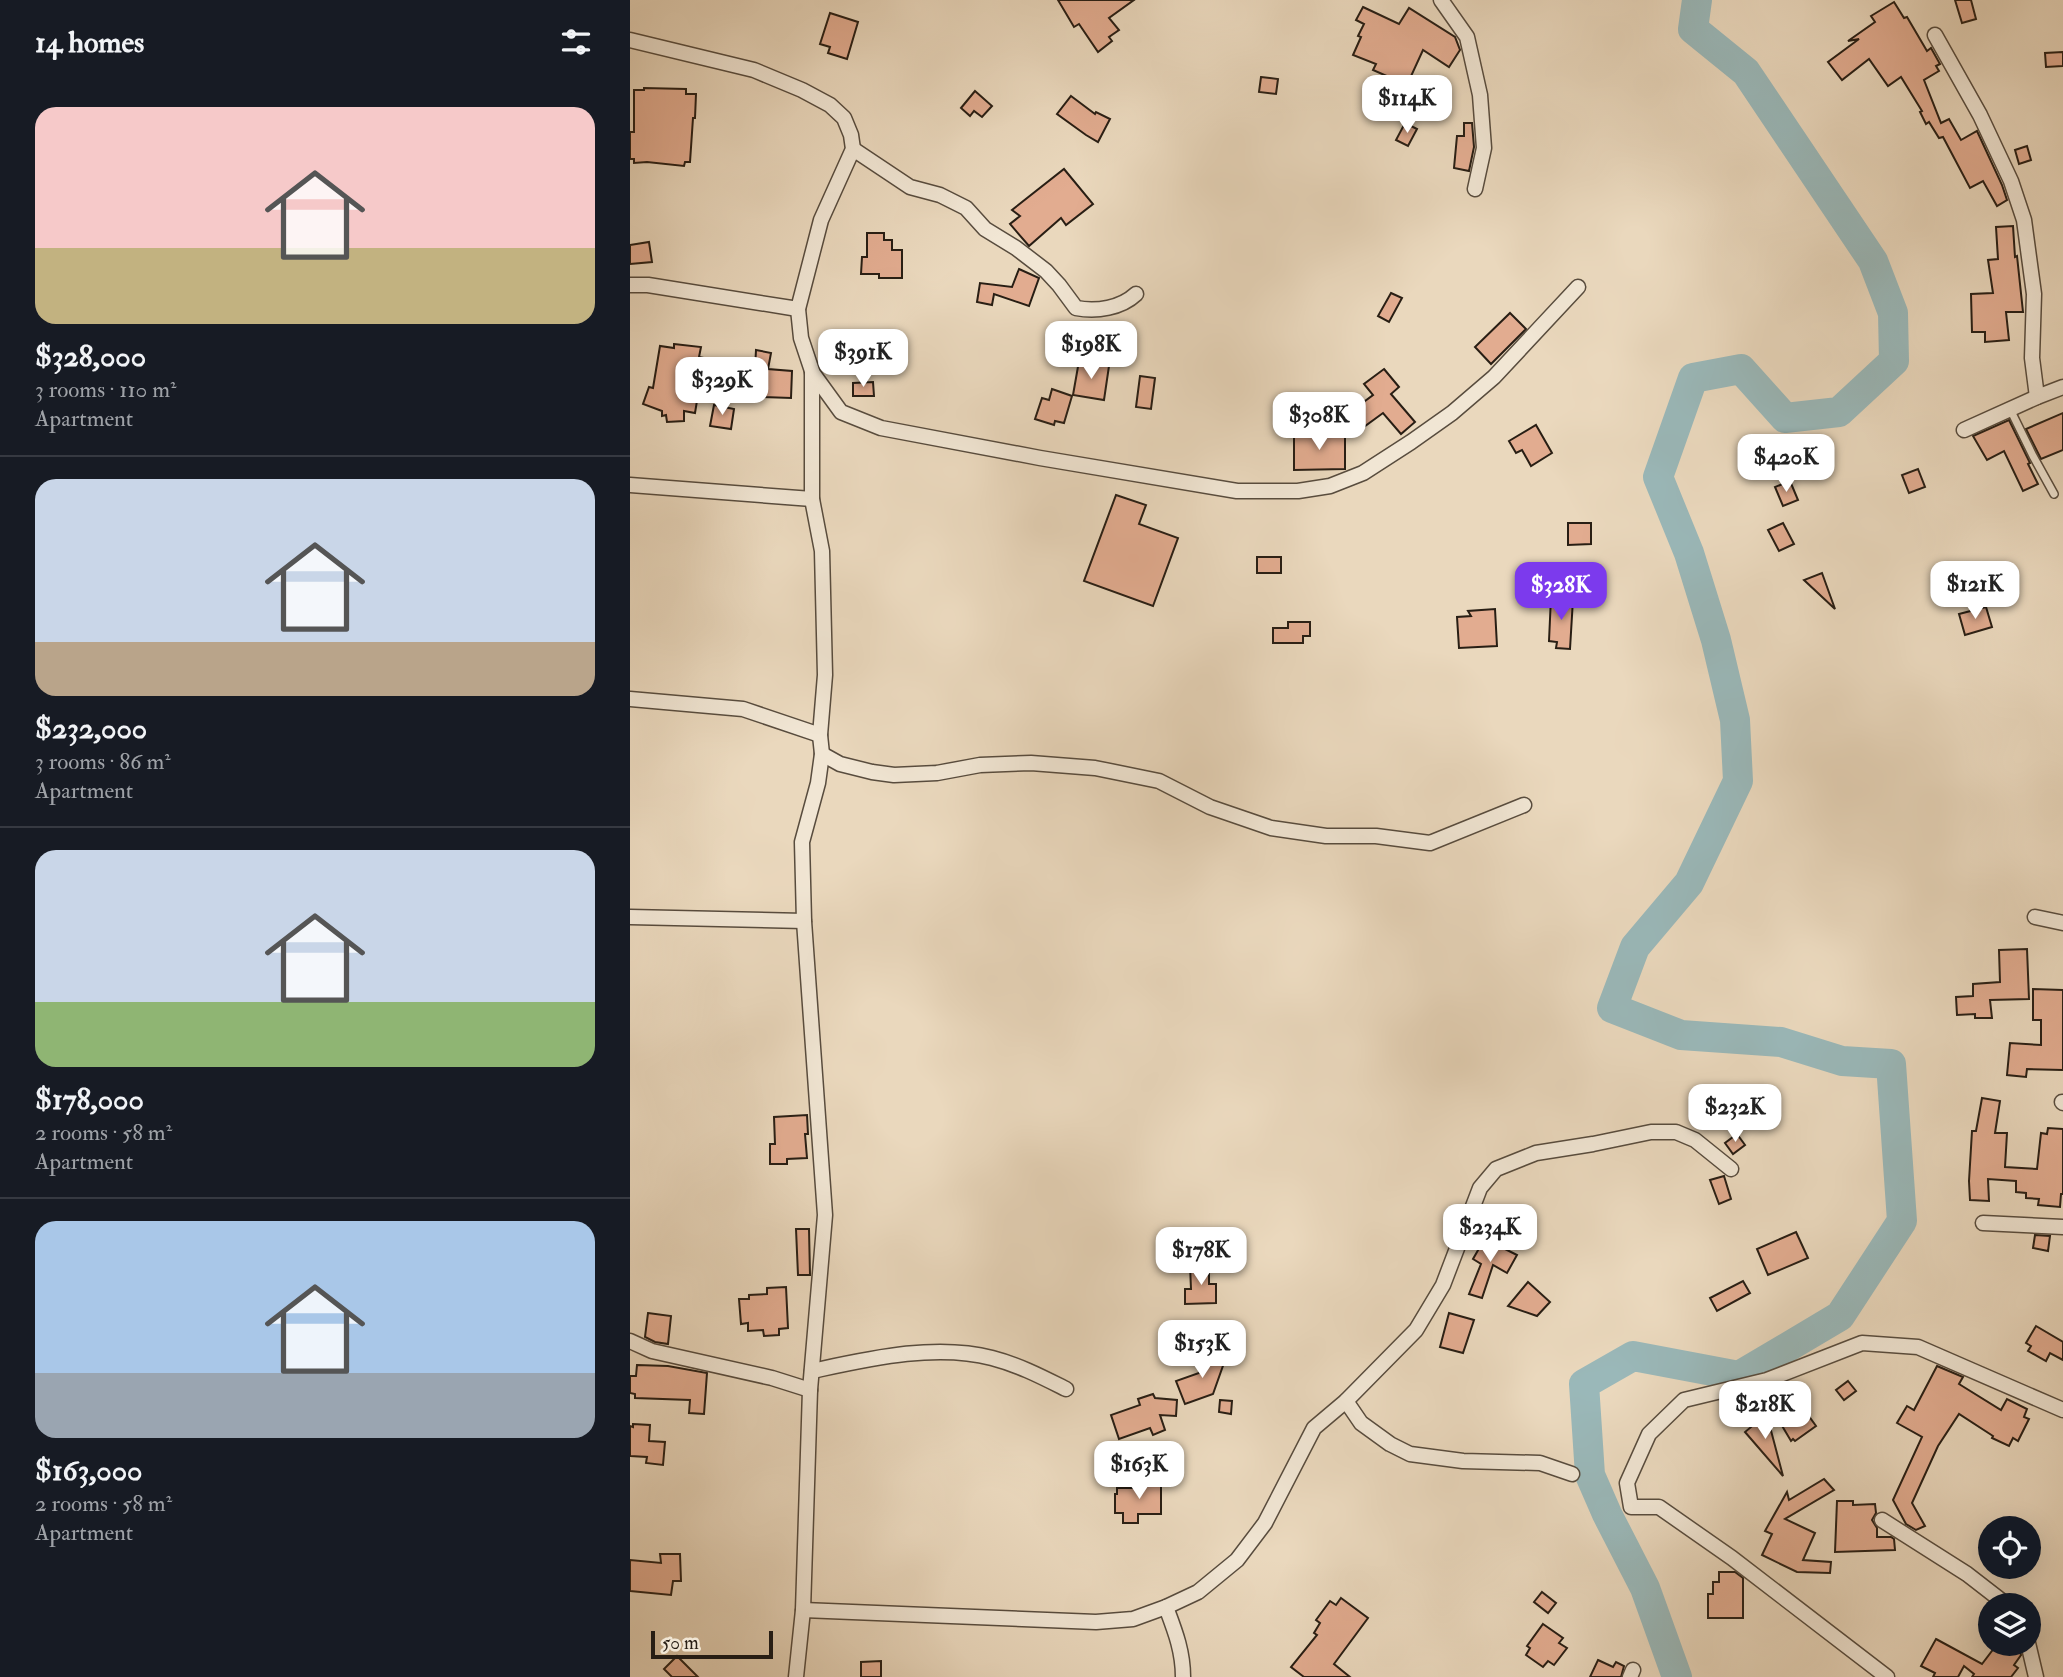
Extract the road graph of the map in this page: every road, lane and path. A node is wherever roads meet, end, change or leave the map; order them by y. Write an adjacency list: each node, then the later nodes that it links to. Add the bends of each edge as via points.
1 (1441, 0): 5 (street, via 1467,37 1480,95 1483,148)
2 (1935, 35): 12 (street, via 1980,115 2024,220 2034,294)
3 (630, 40): 4 (street, via 754,70 802,90 844,118)
4 (853, 149): 8 (street, via 910,187 966,208 985,229 1046,271 1076,308 1091,311 1125,304); 9 (street, via 821,220)
5 (1475, 189)
6 (630, 285): 9 (street)
7 (1578, 287): 10 (street, via 1494,377 1452,413 1363,473 1330,486 1298,491 1237,491 1183,483 881,428 841,412)
8 (1136, 293)
9 (798, 309): 10 (street)
10 (811, 371): 17 (street)
11 (2063, 387): 12 (street)
12 (2036, 397): 13 (street)
13 (2010, 408): 14 (street); 16 (lane)
14 (1964, 430)
15 (630, 485): 17 (street)
16 (2054, 494)
17 (812, 499): 19 (street, via 822,551 825,674)
18 (630, 699): 19 (street, via 743,709)
19 (820, 735): 20 (street)
20 (821, 754): 21 (street, via 840,764 894,775 1031,763 1094,768 1159,781 1210,807 1271,828 1326,836 1430,843); 24 (street, via 802,842)
21 (1524, 805)
22 (630, 917): 24 (street)
23 (2035, 917): 25 (street)
24 (804, 921): 30 (street, via 825,1215)
25 (2063, 923)
26 (1731, 1169): 33 (street, via 1695,1140 1676,1132 1650,1132 1536,1153 1496,1169 1480,1188 1443,1285 1416,1330)
27 (1983, 1223): 28 (street)
28 (2063, 1227)
29 (630, 1341): 32 (street, via 652,1351)
30 (811, 1371): 31 (street, via 898,1355 956,1353 990,1357 1027,1369); 32 (street)
31 (1066, 1389)
32 (810, 1390): 39 (street)
33 (1346, 1401): 35 (street, via 1361,1423 1410,1454 1540,1463); 38 (street, via 1314,1428 1265,1523 1237,1560 1198,1592)
34 (2063, 1410): 43 (street, via 1918,1347 1862,1343 1767,1380 1684,1400 1649,1434 1627,1483 1631,1507 1659,1507)
35 (1572, 1474)
36 (1882, 1520): 37 (street)
37 (1992, 1593)
38 (1166, 1607): 39 (street, via 1133,1619 1096,1622); 42 (street, via 1180,1644)
39 (803, 1610): 41 (street)
40 (2031, 1656): 44 (street)
41 (796, 1677)
42 (1182, 1677)
43 (1886, 1677)
44 (2036, 1677)

